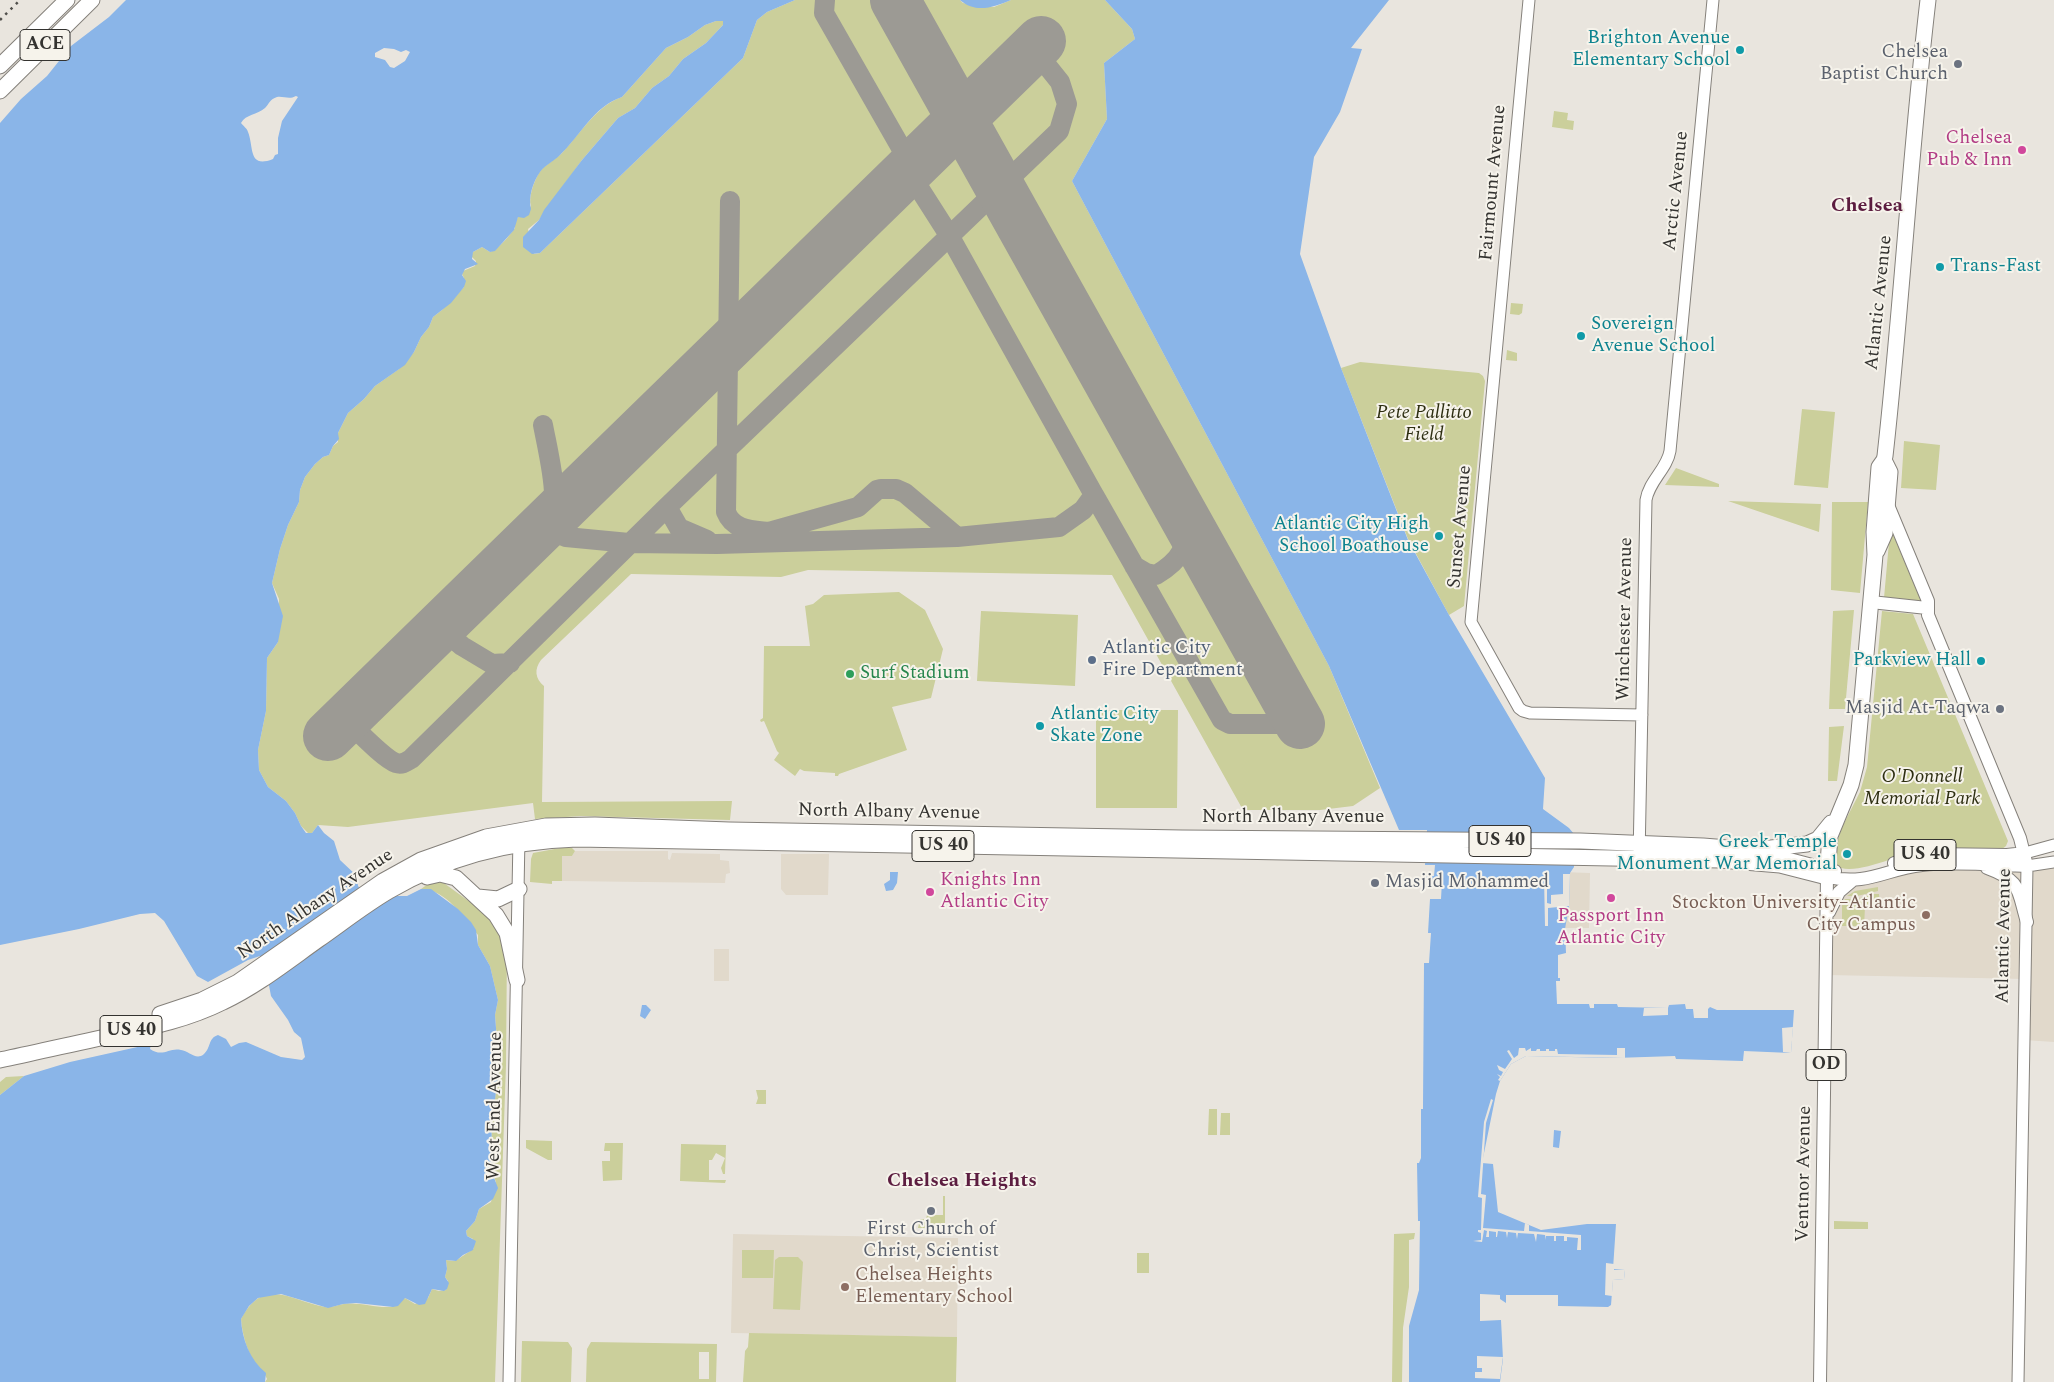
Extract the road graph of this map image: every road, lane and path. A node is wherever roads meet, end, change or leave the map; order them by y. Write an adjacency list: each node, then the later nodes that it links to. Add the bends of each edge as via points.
1 (67, 0): 6 (highway, ACE)
2 (92, 0): 7 (highway, ACE)
3 (1529, 0): 8 (street, Fairmount Avenue)
4 (1713, 0): 9 (street, Arctic Avenue)
5 (1928, 0): 10 (highway, Atlantic Avenue / OD, via 1903,279 1884,460 1879,467)
6 (0, 66)
7 (0, 90)
8 (1494, 368): 13 (street, Sunset Avenue, via 1471,616 1474,629 1523,711)
9 (1676, 386): 13 (street, Winchester Avenue, via 1668,458 1646,500)
10 (1883, 499): 11 (highway, OD, via 1874,532 1876,555); 12 (main road, Atlantic Avenue, via 1928,601)
11 (1871, 602): 12 (main road); 14 (highway, OD, via 1856,764 1851,785)
12 (1928, 608): 19 (main road, Atlantic Avenue, via 1928,616)
13 (1642, 715): 16 (street, Winchester Avenue)
14 (1837, 816): 18 (highway, via 1812,843); 24 (highway, OD, via 1828,842)
15 (519, 837): 16 (highway, North Albany Avenue / US 40, via 574,824 729,830 1242,839); 20 (highway, North Albany Avenue / US 40); 26 (highway, North Albany Avenue / US 40, via 486,837 445,850 408,866); 27 (street, West End Avenue)
16 (1640, 842): 18 (highway, North Albany Avenue / US 40); 20 (street, Winchester Avenue)
17 (2054, 845): 19 (street)
18 (1753, 850): 24 (main road, North Albany Avenue / US 40, via 1783,856)
19 (2025, 853): 23 (main road, Atlantic Avenue); 24 (main road, US 40, via 1931,854 1863,871)
20 (1639, 858): 24 (highway, North Albany Avenue / US 40, via 1764,862)
21 (2054, 862): 23 (street)
22 (1978, 865): 23 (main road, US 40); 25 (main road, US 40, via 1921,865); 30 (main road, via 2014,882)
23 (2027, 866): 30 (street, Atlantic Avenue)
24 (1827, 873): 25 (main road, US 40); 29 (main road, Ventnor Avenue / OD)
25 (1852, 880): 29 (main road, via 1839,892)
26 (391, 886): 28 (highway, via 435,875 449,875); 31 (highway, North Albany Avenue / US 40)
27 (519, 889): 28 (highway, via 498,899); 32 (street, West End Avenue)
28 (478, 898): 32 (highway, via 505,928)
29 (1827, 917): 36 (main road, Ventnor Avenue / OD)
30 (2027, 922): 37 (street, Atlantic Avenue)
31 (253, 979): 33 (highway, North Albany Avenue / US 40, via 170,1011); 34 (highway, North Albany Avenue / US 40, via 223,1002 179,1020)
32 (517, 980): 35 (street, West End Avenue)
33 (0, 1050)
34 (0, 1060)
35 (509, 1382)
36 (1820, 1382)
37 (2018, 1382)

